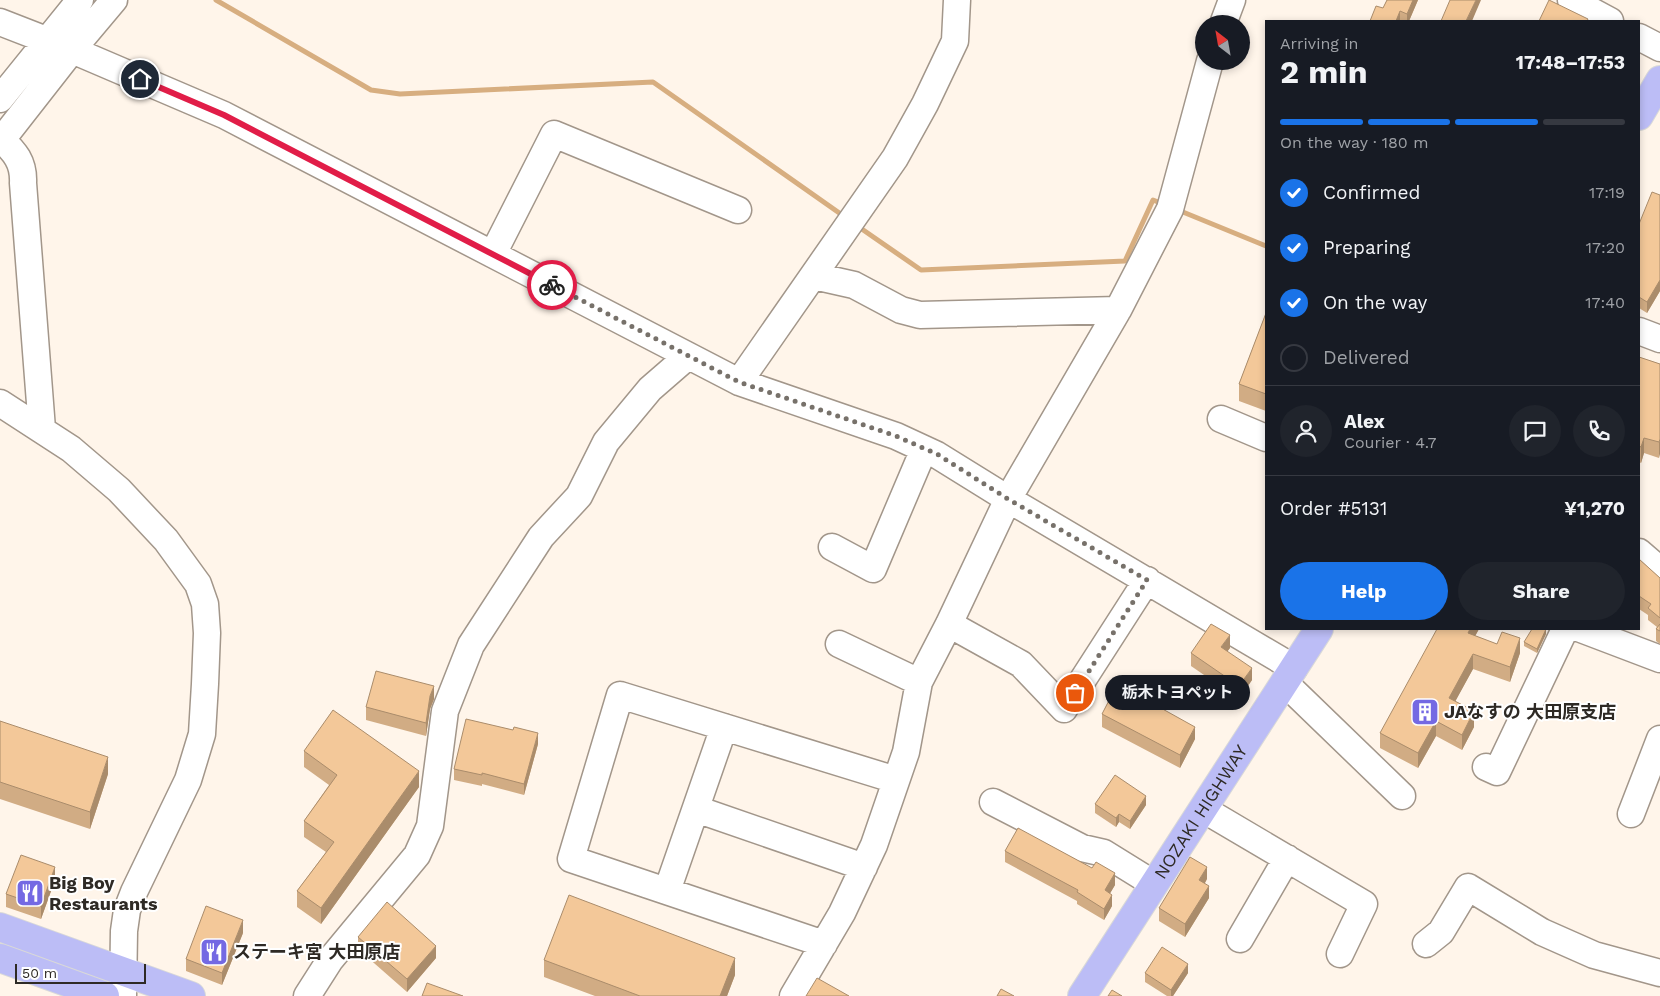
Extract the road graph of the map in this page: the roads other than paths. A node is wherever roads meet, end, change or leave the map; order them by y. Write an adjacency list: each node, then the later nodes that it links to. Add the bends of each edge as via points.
1 (80, 0): 10 (street)
2 (114, 0): 12 (street)
3 (1232, 0): 6 (street)
4 (1571, 0): 7 (street)
5 (954, 1): 20 (street, via 955,41 925,104 895,158)
6 (1226, 15)
7 (1608, 20)
8 (0, 22): 10 (street)
9 (1640, 38): 11 (street)
10 (46, 41): 12 (street); 15 (street)
11 (1660, 48)
12 (72, 50): 17 (street); 19 (street, via 224,115)
13 (1208, 70): 21 (street, via 1170,209)
14 (1660, 80): 16 (highway)
15 (0, 99)
16 (1640, 114)
17 (1, 140): 28 (street, via 15,153 23,171)
18 (738, 210): 19 (street, via 554,134)
19 (493, 254): 24 (street)
20 (814, 276): 21 (street, via 854,285 901,310 920,314); 25 (street)
21 (1118, 310): 31 (street)
22 (1640, 331): 23 (street)
23 (1660, 339)
24 (688, 356): 25 (street); 67 (street, via 650,389 606,442 579,496 541,537 471,646 445,711 430,826 417,855 330,960)
25 (739, 382): 30 (street, via 896,436)
26 (0, 403): 28 (street)
27 (1221, 419): 29 (street)
28 (42, 429): 64 (street, via 119,490 166,540 198,584 205,604 207,633 202,734 188,780 127,910)
29 (1265, 438)
30 (924, 449): 31 (street); 32 (street, via 873,569)
31 (1008, 499): 35 (street); 36 (street)
32 (832, 547)
33 (1640, 553): 34 (street)
34 (1660, 570)
35 (1147, 580): 36 (street, via 1064,709 1021,664); 42 (street)
36 (949, 624): 43 (street)
37 (1318, 630): 42 (highway, NOZAKI HIGHWAY)
38 (1565, 630): 46 (street, via 1497,772)
39 (1583, 630): 41 (street)
40 (839, 644): 43 (street)
41 (1660, 659)
42 (1290, 675): 48 (street); 51 (highway, NOZAKI HIGHWAY)
43 (919, 682): 47 (street, via 906,752)
44 (724, 727): 47 (street); 50 (street); 56 (street, via 620,695 571,860)
45 (1660, 739): 52 (street)
46 (1486, 768)
47 (896, 780): 54 (street)
48 (1402, 796)
49 (992, 802): 55 (street, via 1082,848 1104,853)
50 (696, 808): 54 (street); 56 (street)
51 (1203, 808): 53 (street); 55 (highway, NOZAKI HIGHWAY)
52 (1631, 814)
53 (1287, 858): 58 (street); 61 (street, via 1364,904)
54 (864, 867): 59 (street)
55 (1154, 884): 69 (highway, NOZAKI HIGHWAY)
56 (667, 892): 59 (street)
57 (0, 927): 64 (highway)
58 (1240, 939)
59 (824, 944): 68 (street)
60 (1426, 944): 63 (street, via 1441,932 1468,887 1542,932 1594,955)
61 (1340, 954)
62 (0, 958): 65 (highway)
63 (1660, 973)
64 (124, 984): 66 (highway)
65 (105, 996)
66 (191, 996)
67 (307, 996)
68 (793, 996)
69 (1082, 996)

